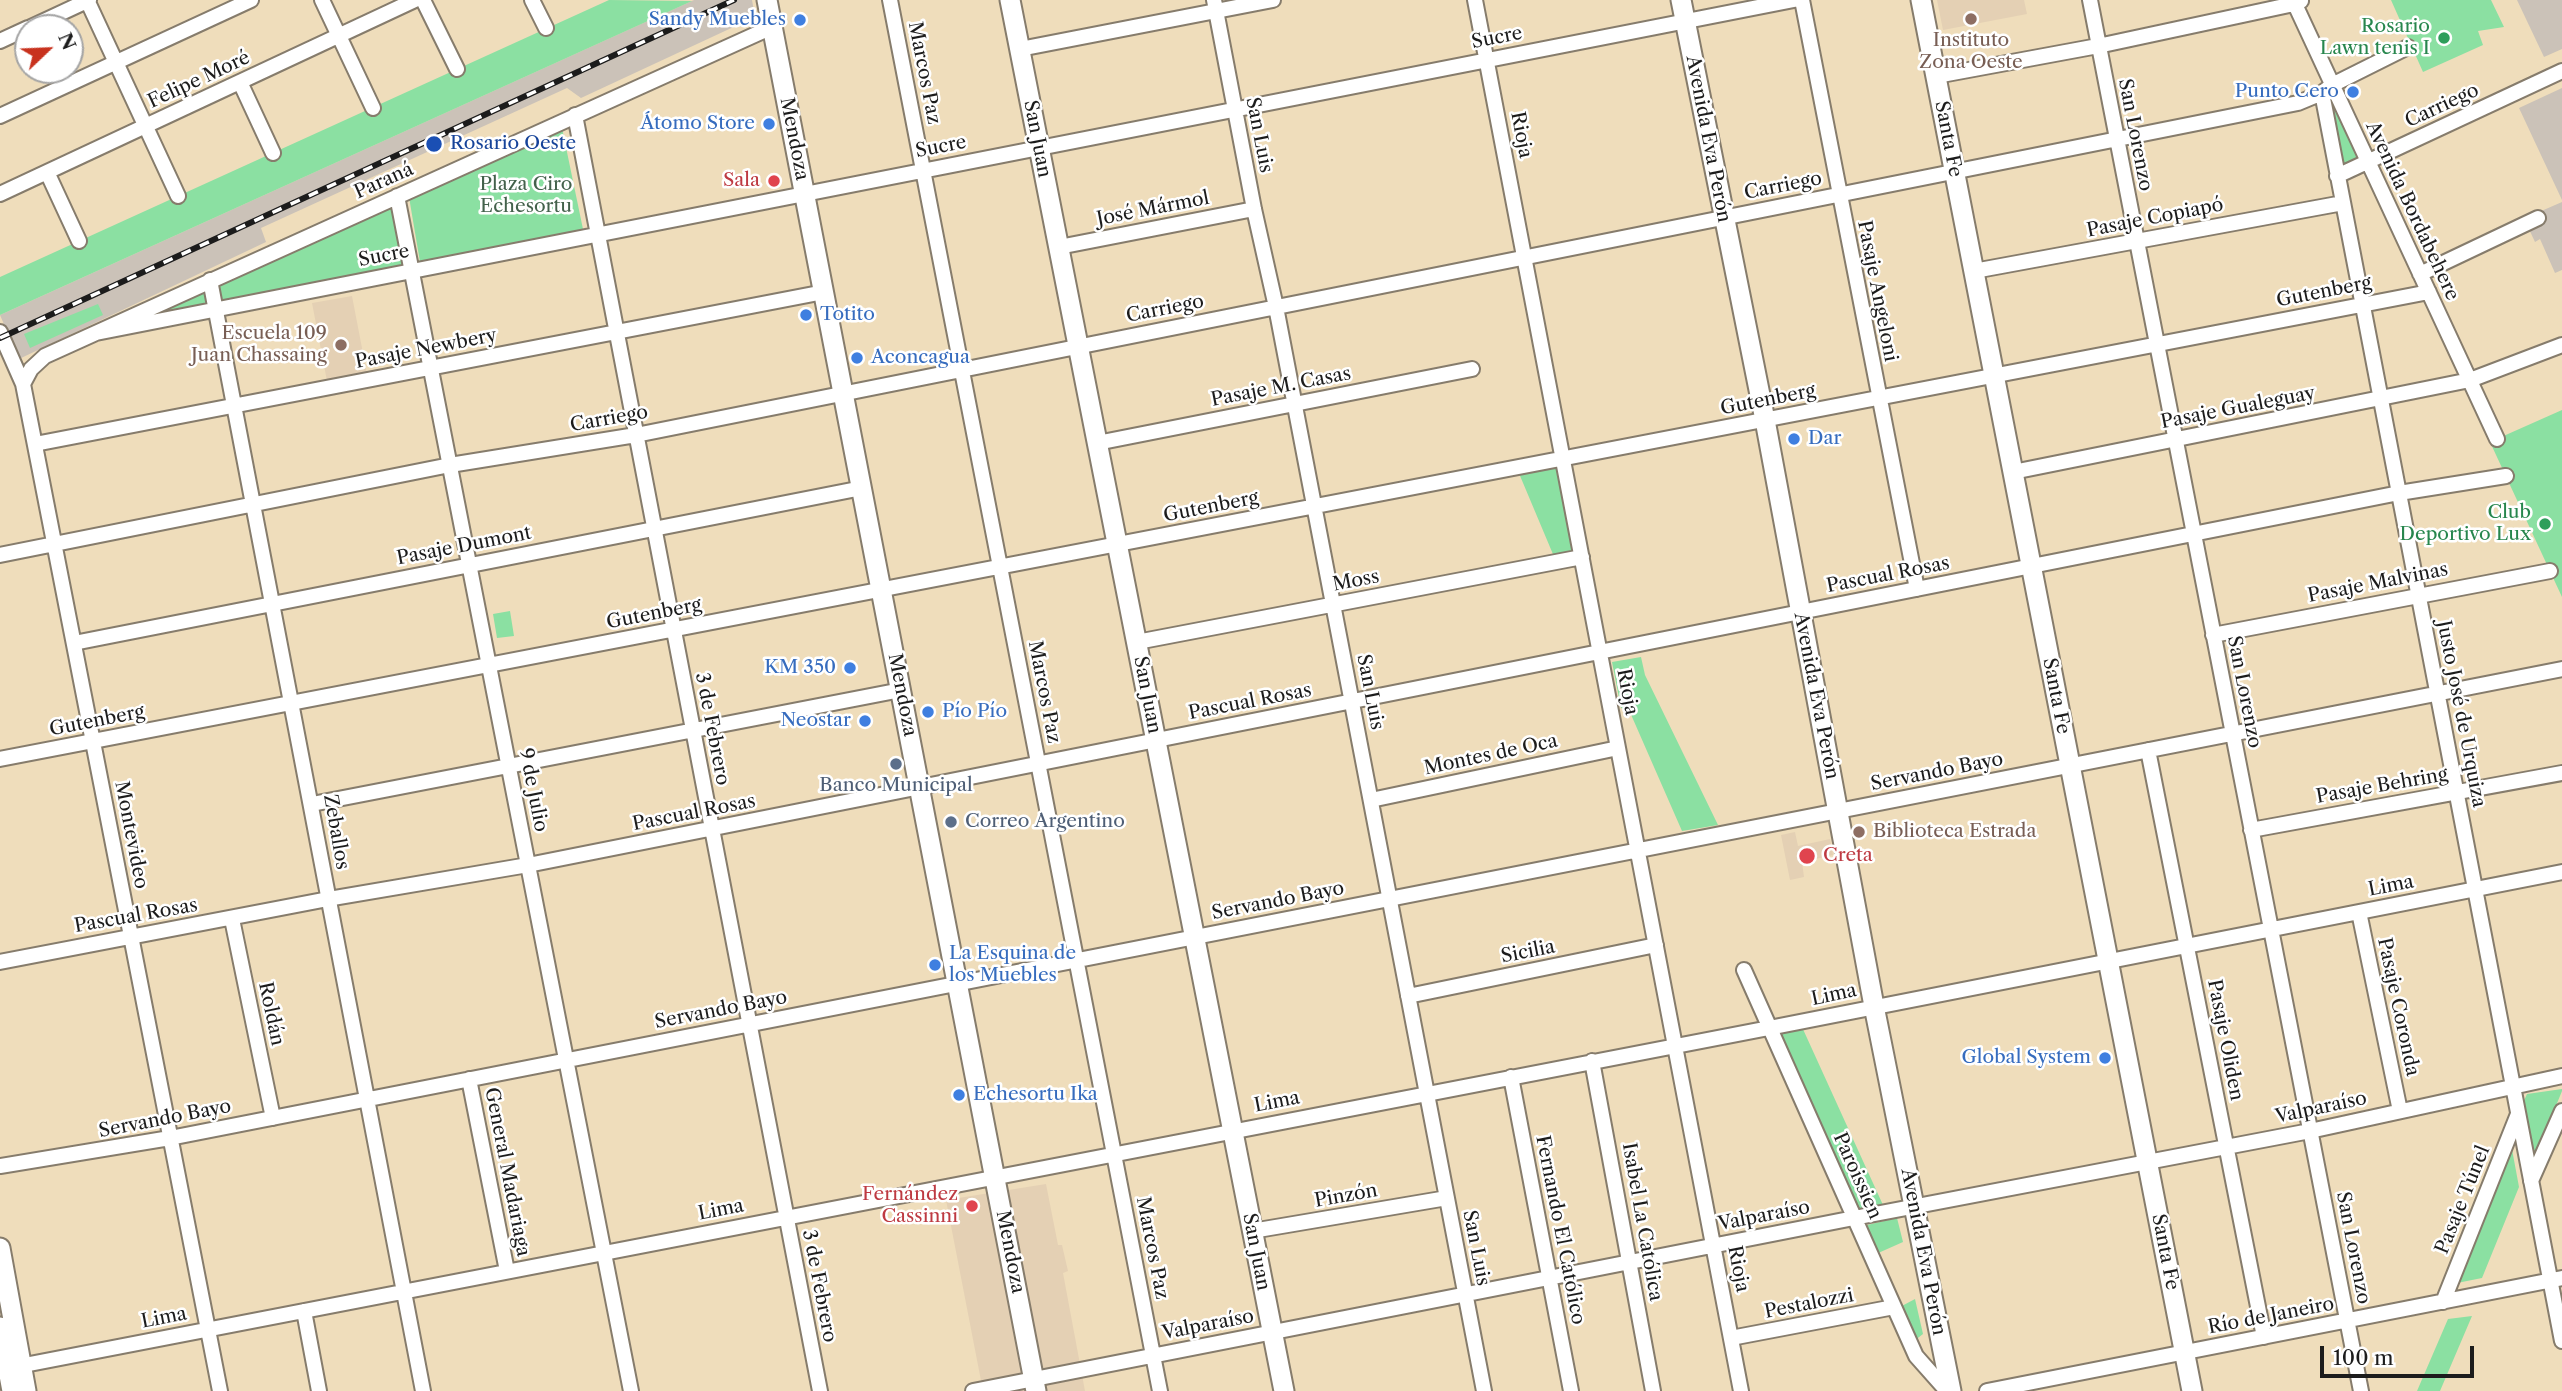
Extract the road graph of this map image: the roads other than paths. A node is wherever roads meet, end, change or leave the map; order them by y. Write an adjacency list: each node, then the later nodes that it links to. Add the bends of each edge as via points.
1 (88, 0): 19 (street); 28 (street)
2 (251, 0): 28 (street)
3 (323, 0): 23 (street)
4 (415, 0): 23 (street, Felipe Moré)
5 (423, 0): 29 (street)
6 (532, 0): 22 (street)
7 (768, 0): 21 (main road, Mendoza)
8 (890, 0): 43 (street, Marcos Paz)
9 (1010, 0): 26 (main road, San Juan)
10 (1273, 0): 18 (street)
11 (1475, 0): 27 (street, Rioja)
12 (1681, 0): 20 (main road, Avenida Eva Perón)
13 (1794, 0): 20 (street, Sucre)
14 (1802, 0): 49 (street, Pasaje Angeloni)
15 (1922, 0): 31 (main road, Santa Fe)
16 (2090, 0): 24 (street, San Lorenzo)
17 (2297, 1): 24 (street); 33 (street, Avenida Bordabehere)
18 (1215, 6): 26 (street); 35 (street, San Luis)
19 (58, 14)
20 (1685, 21): 27 (street, Sucre); 54 (main road, Avenida Eva Perón)
21 (772, 27): 36 (street, Paraná); 48 (main road, Mendoza)
22 (546, 28)
23 (339, 36): 32 (street, Felipe Moré); 34 (street)
24 (2098, 46): 31 (street); 39 (street, San Lorenzo)
25 (2408, 47): 33 (street, Carriego)
26 (1020, 49): 40 (main road, San Juan)
27 (1487, 60): 35 (street, Sucre); 60 (street, Rioja)
28 (116, 62): 37 (street); 38 (street)
29 (457, 69)
30 (2562, 71): 42 (street, Carriego)
31 (1936, 76): 44 (main road, Santa Fe)
32 (240, 82): 38 (street, Felipe Moré); 41 (street)
33 (2327, 89): 39 (street, Carriego, via 2298,103); 42 (street, Avenida Bordabehere); 46 (street, Justo José de Urquiza)
34 (373, 107)
35 (1235, 109): 40 (street, Sucre); 53 (street, San Luis)
36 (575, 115): 51 (street, Paraná); 56 (street, 3 de Febrero)
37 (0, 116)
38 (146, 126): 45 (street, Felipe Moré); 50 (street)
39 (2117, 139): 44 (street, Carriego); 58 (street, San Lorenzo)
40 (1039, 148): 43 (street, Sucre); 59 (main road, San Juan)
41 (273, 153)
42 (2368, 161): 46 (street, Carriego); 63 (street, Avenida Bordabehere)
43 (923, 170): 48 (street, Sucre); 78 (street, Marcos Paz)
44 (1955, 171): 49 (street, Carriego); 62 (main road, Santa Fe)
45 (47, 172): 47 (street, Felipe Moré); 57 (street)
46 (2337, 176): 52 (street, Justo José de Urquiza)
47 (0, 194)
48 (805, 194): 56 (street, Sucre); 65 (main road, Mendoza)
49 (1838, 195): 54 (street, Carriego); 83 (street, Pasaje Angeloni)
50 (178, 196)
51 (397, 196): 61 (street, 9 de Julio); 64 (street, Paraná)
52 (2343, 203): 58 (street, Pasaje Copiapó); 67 (street, Justo José de Urquiza)
53 (1254, 209): 59 (street, José Mármol); 68 (street, San Luis)
54 (1723, 218): 60 (street, Carriego); 87 (main road, Avenida Eva Perón)
55 (2538, 218): 63 (street)
56 (598, 234): 61 (street, Sucre); 72 (street, 3 de Febrero)
57 (79, 241)
58 (2136, 241): 62 (street, Pasaje Copiapó); 73 (street, San Lorenzo)
59 (1059, 247): 75 (main road, San Juan)
60 (1525, 257): 68 (street, Carriego); 93 (street, Rioja)
61 (411, 271): 69 (street, Sucre); 76 (street, 9 de Julio)
62 (1974, 271): 79 (main road, Santa Fe)
63 (2420, 274): 66 (street, Avenida Bordabehere)
64 (210, 281): 69 (street, Zeballos); 71 (street, Paraná)
65 (824, 292): 72 (street, Pasaje Newbery); 82 (main road, Mendoza)
66 (2429, 292): 67 (street, Gutenberg); 80 (street, Avenida Bordabehere)
67 (2362, 305): 73 (street, Gutenberg); 84 (street, Justo José de Urquiza)
68 (1276, 307): 75 (street, Carriego); 85 (street, San Luis)
69 (216, 309): 71 (street, Sucre); 86 (street, Zeballos)
70 (0, 332): 81 (street, Montevideo)
71 (96, 332): 81 (street, Paraná, via 44,356)
72 (617, 332): 76 (street, Pasaje Newbery); 88 (street, 3 de Febrero)
73 (2157, 344): 79 (street, Gutenberg); 90 (street, San Lorenzo)
74 (2562, 345): 80 (street, Pasaje Gualeguay)
75 (1078, 346): 78 (street, Carriego); 91 (main road, San Juan)
76 (430, 368): 86 (street, Pasaje Newbery); 94 (street, 9 de Julio)
77 (1472, 369): 85 (street, Pasaje M. Casas)
78 (962, 370): 82 (street, Carriego); 109 (street, Marcos Paz)
79 (1994, 376): 83 (street, Gutenberg); 95 (main road, Santa Fe)
80 (2470, 380): 84 (street, Pasaje Gualeguay); 89 (street, Avenida Bordabehere)
81 (23, 384): 92 (street, Montevideo)
82 (843, 393): 88 (street, Carriego); 97 (main road, Mendoza)
83 (1878, 398): 87 (street, Gutenberg); 111 (street, Pasaje Angeloni)
84 (2380, 398): 90 (street, Pasaje Gualeguay); 98 (street, Justo José de Urquiza)
85 (1295, 404): 91 (street, Pasaje M. Casas); 100 (street, San Luis)
86 (235, 405): 92 (street, Pasaje Newbery); 99 (street, Zeballos)
87 (1765, 420): 93 (street, Gutenberg); 116 (main road, Avenida Eva Perón)
88 (636, 435): 94 (street, Carriego); 101 (street, 3 de Febrero)
89 (2497, 439)
90 (2175, 440): 95 (street, Pasaje Gualeguay); 102 (street, San Lorenzo)
91 (1097, 443): 104 (main road, San Juan)
92 (35, 444): 103 (street, Montevideo)
93 (1563, 458): 100 (street, Gutenberg); 106 (street, Rioja)
94 (450, 465): 99 (street, Carriego); 107 (street, 9 de Julio)
95 (2013, 472): 108 (main road, Santa Fe)
96 (2506, 476): 98 (street, Pascual Rosas)
97 (862, 488): 101 (street, Pasaje Dumont); 112 (main road, Mendoza)
98 (2399, 494): 102 (street, Pascual Rosas); 113 (street, Justo José de Urquiza)
99 (255, 504): 103 (street, Carriego); 114 (street, Zeballos)
100 (1314, 506): 104 (street, Gutenberg); 115 (street, San Luis)
101 (654, 529): 107 (street, Pasaje Dumont); 117 (street, 3 de Febrero)
102 (2194, 534): 108 (street, Pascual Rosas); 118 (street, San Lorenzo)
103 (56, 544): 105 (street, Carriego); 119 (street, Montevideo)
104 (1117, 544): 109 (street, Gutenberg); 120 (main road, San Juan)
105 (0, 555)
106 (1582, 557): 115 (street, Moss); 121 (street, Rioja)
107 (469, 565): 114 (street, Pasaje Dumont); 122 (street, 9 de Julio)
108 (2031, 566): 111 (street, Pascual Rosas); 136 (main road, Santa Fe)
109 (1000, 567): 112 (street, Gutenberg); 135 (street, Marcos Paz)
110 (2550, 571): 113 (street, Pasaje Malvinas)
111 (1917, 589): 116 (street, Pascual Rosas)
112 (881, 590): 117 (street, Gutenberg); 124 (main road, Mendoza)
113 (2418, 595): 118 (street, Pasaje Malvinas); 125 (street, Justo José de Urquiza)
114 (273, 603): 119 (street, Pasaje Dumont); 127 (street, Zeballos)
115 (1333, 605): 120 (street, Moss); 126 (street, San Luis)
116 (1800, 613): 121 (street, Pascual Rosas); 143 (main road, Avenida Eva Perón)
117 (674, 629): 122 (street, Gutenberg); 128 (street, 3 de Febrero)
118 (2213, 635): 129 (street, San Lorenzo)
119 (74, 642): 131 (street, Montevideo)
120 (1136, 642): 130 (main road, San Juan)
121 (1600, 652): 126 (street, Pascual Rosas); 132 (street, Rioja)
122 (489, 665): 127 (street, Gutenberg); 137 (street, 9 de Julio)
123 (2562, 669): 125 (street, Servando Bayo)
124 (901, 690): 128 (street); 139 (main road, Mendoza)
125 (2437, 694): 129 (street, Servando Bayo); 140 (street, Justo José de Urquiza)
126 (1352, 702): 130 (street, Pascual Rosas); 141 (street, San Luis)
127 (293, 703): 131 (street, Gutenberg); 142 (street, Zeballos)
128 (693, 730): 137 (street); 144 (street, 3 de Febrero)
129 (2232, 734): 133 (street, Servando Bayo); 145 (street, San Lorenzo)
130 (1156, 740): 135 (street, Pascual Rosas); 156 (main road, San Juan)
131 (93, 741): 134 (street, Gutenberg); 155 (street, Montevideo)
132 (1618, 748): 141 (street, Montes de Oca); 146 (street, Rioja)
133 (2148, 750): 136 (street, Servando Bayo); 157 (street, Pasaje Oliden)
134 (0, 759)
135 (1038, 764): 139 (street, Pascual Rosas); 159 (street, Marcos Paz)
136 (2070, 765): 143 (street, Servando Bayo); 160 (main road, Santa Fe)
137 (508, 766): 142 (street); 147 (street, 9 de Julio)
138 (2562, 773): 140 (street, Pasaje Behring)
139 (919, 788): 144 (street, Pascual Rosas); 163 (main road, Mendoza)
140 (2456, 792): 145 (street, Pasaje Behring); 149 (street, Justo José de Urquiza)
141 (1371, 800): 151 (street, San Luis)
142 (312, 804): 150 (street, Zeballos)
143 (1838, 811): 146 (street, Servando Bayo); 165 (main road, Avenida Eva Perón)
144 (712, 829): 147 (street, Pascual Rosas); 166 (street, 3 de Febrero)
145 (2251, 830): 154 (street, San Lorenzo)
146 (1638, 850): 151 (street, Servando Bayo); 158 (street, Rioja)
147 (528, 865): 150 (street, Pascual Rosas); 169 (street, 9 de Julio)
148 (2562, 872): 149 (street, Lima)
149 (2475, 890): 152 (street, Lima); 174 (street, Justo José de Urquiza)
150 (328, 899): 153 (street, Pascual Rosas); 176 (street, Zeballos)
151 (1390, 899): 156 (street, Servando Bayo); 164 (street, San Luis)
152 (2359, 912): 154 (street, Lima); 177 (street, Pasaje Coronda)
153 (232, 919): 155 (street, Pascual Rosas); 180 (street, Roldán)
154 (2271, 929): 157 (street, Lima); 182 (street, San Lorenzo)
155 (131, 935): 161 (street, Pascual Rosas); 183 (street, Montevideo)
156 (1194, 937): 159 (street, Servando Bayo); 181 (main road, San Juan)
157 (2187, 945): 160 (street, Lima); 184 (street, Pasaje Oliden)
158 (1656, 946): 164 (street, Sicilia); 168 (street, Rioja)
159 (1077, 960): 163 (street, Servando Bayo); 185 (street, Marcos Paz)
160 (2108, 961): 165 (street, Lima); 186 (main road, Santa Fe)
161 (0, 962)
162 (1744, 970): 167 (street, Paroissien)
163 (957, 983): 166 (street, Servando Bayo); 188 (main road, Mendoza)
164 (1408, 996): 175 (street, San Luis)
165 (1874, 1006): 167 (street, Lima); 191 (main road, Avenida Eva Perón)
166 (749, 1024): 169 (street, Servando Bayo); 192 (street, 3 de Febrero)
167 (1769, 1028): 168 (street, Lima); 193 (street, Paroissien)
168 (1675, 1045): 170 (street, Lima); 195 (street, Rioja)
169 (566, 1060): 173 (street, Servando Bayo); 197 (street, 9 de Julio)
170 (1592, 1061): 172 (street, Lima); 198 (street, Isabel La Católica)
171 (2562, 1076): 174 (street, Valparaíso)
172 (1511, 1077): 175 (street, Lima); 200 (street, Fernando El Católico)
173 (469, 1079): 176 (street, Servando Bayo); 199 (street, General Madariaga)
174 (2513, 1085): 177 (street, Valparaíso); 179 (street, Justo José de Urquiza)
175 (1427, 1093): 181 (street, Lima); 190 (street, San Luis)
176 (366, 1099): 180 (street, Servando Bayo); 202 (street, Zeballos)
177 (2400, 1111): 182 (street, Valparaíso)
178 (2562, 1111): 189 (street)
179 (2518, 1114): 189 (street, Justo José de Urquiza); 204 (street, Pasaje Túnel)
180 (273, 1118): 183 (street, Servando Bayo)
181 (1233, 1131): 185 (street, Lima); 194 (main road, San Juan)
182 (2310, 1131): 184 (street, Valparaíso); 207 (street, San Lorenzo)
183 (170, 1138): 187 (street, Servando Bayo); 209 (street, Montevideo)
184 (2227, 1147): 186 (street, Valparaíso); 211 (street, Pasaje Oliden)
185 (1114, 1154): 188 (street, Lima); 215 (street, Marcos Paz)
186 (2147, 1163): 191 (street, Valparaíso); 214 (main road, Santa Fe)
187 (0, 1166)
188 (995, 1177): 192 (street, Lima); 217 (main road, Mendoza)
189 (2531, 1181): 201 (street, Justo José de Urquiza)
190 (1447, 1198): 194 (street, Pinzón); 203 (street, San Luis)
191 (1914, 1206): 193 (street, Valparaíso); 232 (main road, Avenida Eva Perón)
192 (787, 1217): 197 (street, Lima); 225 (street, 3 de Febrero)
193 (1854, 1218): 195 (street, Valparaíso); 205 (street, Paroissien)
194 (1252, 1231): 210 (main road, San Juan)
195 (1713, 1245): 198 (street, Valparaíso); 212 (street, Rioja)
196 (0, 1248): 216 (main road)
197 (604, 1253): 199 (street, Lima); 224 (street, 9 de Julio)
198 (1629, 1262): 200 (street, Valparaíso); 230 (street, Isabel La Católica)
199 (507, 1271): 202 (street, Lima)
200 (1549, 1278): 203 (street, Valparaíso); 229 (street, Fernando El Católico)
201 (2556, 1280): 204 (street, Río de Janeiro); 213 (street, Justo José de Urquiza)
202 (403, 1291): 206 (street, Lima); 223 (street, Zeballos)
203 (1465, 1294): 210 (street, Valparaíso); 218 (street, San Luis)
204 (2443, 1301): 207 (street, Río de Janeiro)
205 (1894, 1307): 212 (street, Pestalozzi); 232 (street, Paroissien, via 1916,1356)
206 (304, 1311): 209 (street, Lima); 222 (street)
207 (2347, 1320): 211 (street, Río de Janeiro); 235 (street, San Lorenzo)
208 (0, 1327): 216 (main road)
209 (207, 1330): 216 (street, Lima); 221 (street, Montevideo)
210 (1272, 1332): 215 (street, Valparaíso); 228 (main road, San Juan)
211 (2264, 1337): 214 (street, Río de Janeiro)
212 (1731, 1338): 231 (street, Rioja)
213 (2562, 1341)
214 (2184, 1352): 233 (street, Río de Janeiro); 234 (main road, Santa Fe)
215 (1154, 1356): 217 (street, Valparaíso); 227 (street, Marcos Paz)
216 (10, 1368): 219 (main road); 220 (main road)
217 (1035, 1385): 226 (street, Valparaíso)
218 (1480, 1390)
219 (12, 1391)
220 (26, 1391)
221 (220, 1391)
222 (319, 1391)
223 (423, 1391)
224 (631, 1391)
225 (820, 1391)
226 (974, 1391)
227 (1160, 1391)
228 (1284, 1391)
229 (1571, 1391)
230 (1653, 1391)
231 (1741, 1391)
232 (1949, 1391)
233 (1987, 1391)
234 (2192, 1391)
235 (2361, 1391)

